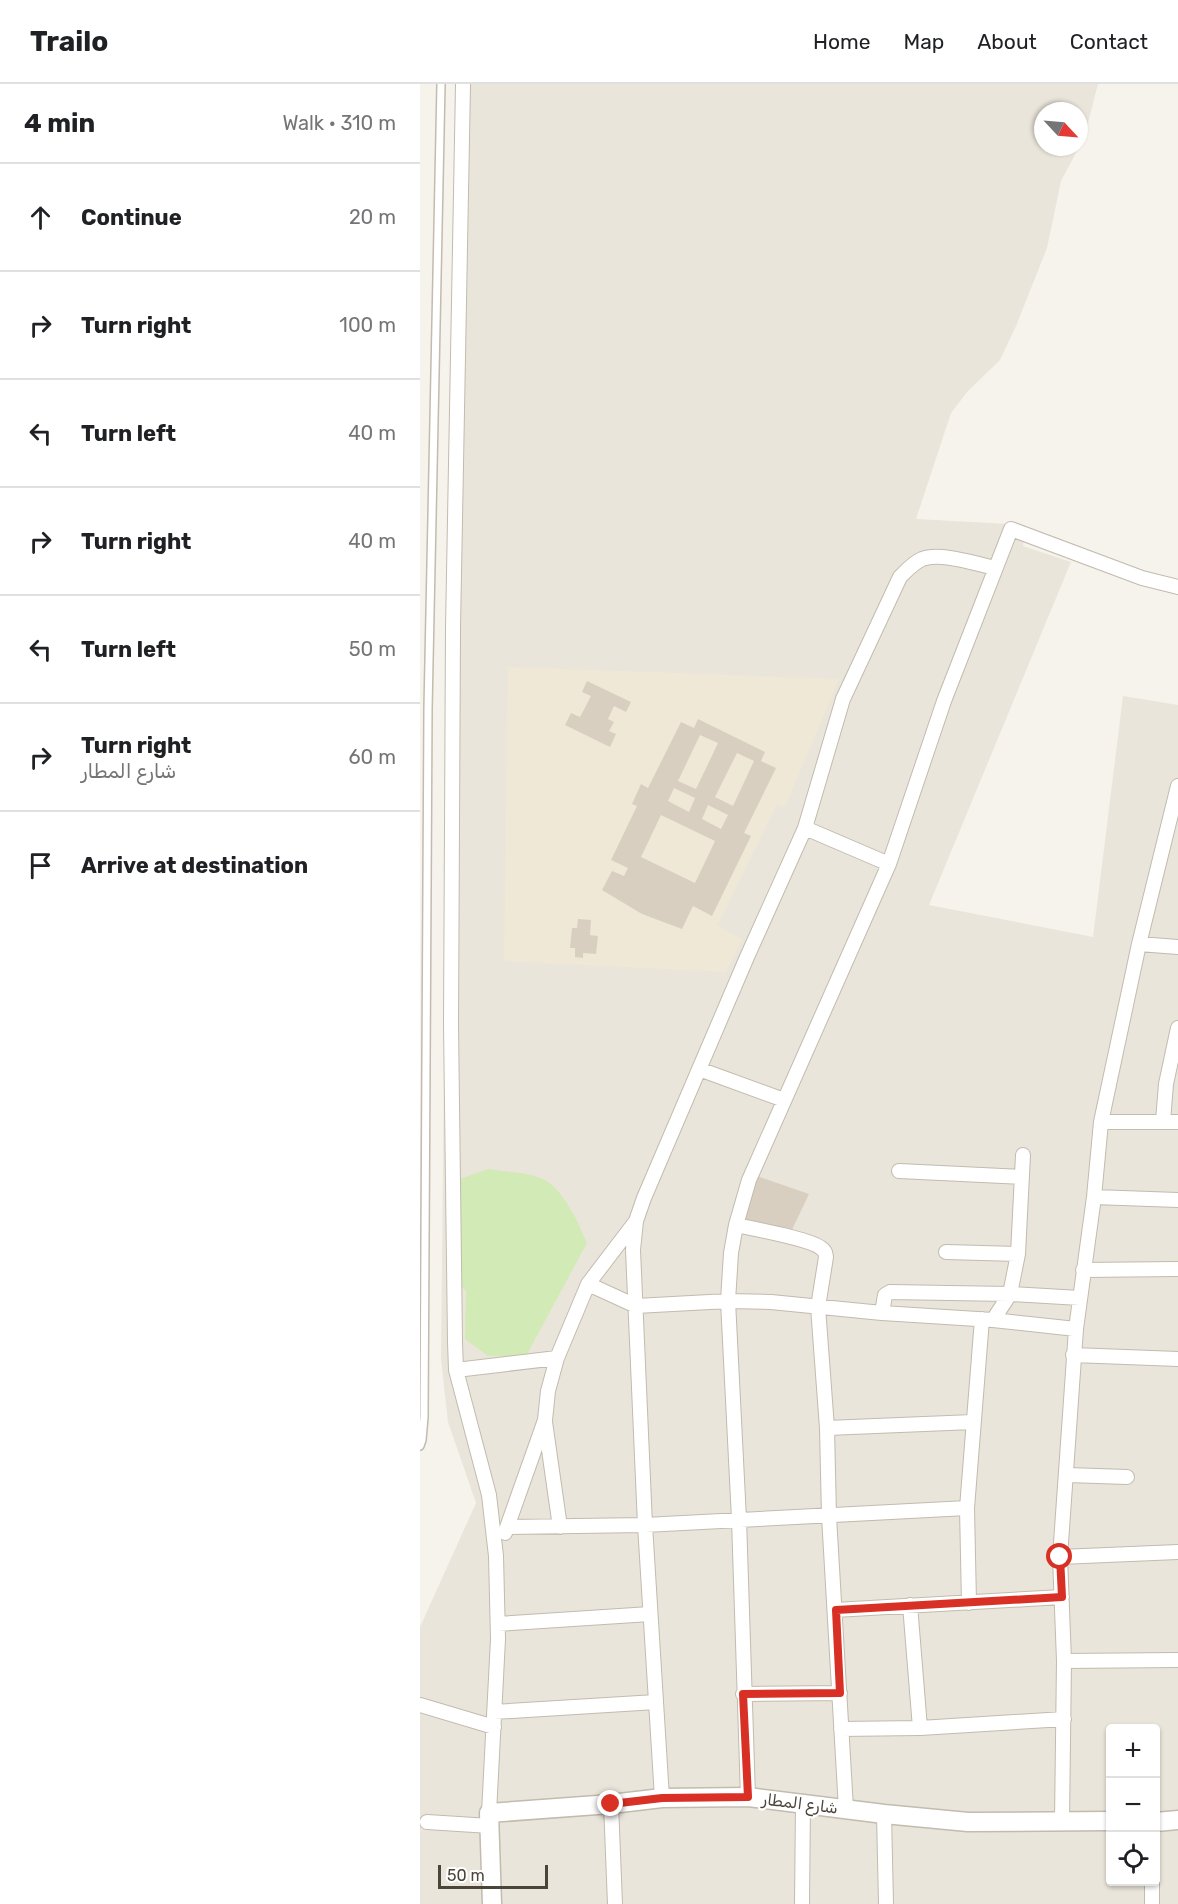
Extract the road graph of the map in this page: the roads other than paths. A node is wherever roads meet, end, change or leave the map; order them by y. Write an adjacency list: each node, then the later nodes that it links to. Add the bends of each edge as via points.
1 (441, 84): 5 (lane)
2 (464, 84): 40 (street, via 453,628 451,1025)
3 (996, 568): 4 (street, via 1011,530 1142,578); 7 (street, via 940,557 922,559 900,577 843,699); 8 (street, via 944,701)
4 (1178, 587)
5 (424, 709): 44 (lane, via 424,1406)
6 (1178, 786): 9 (street)
7 (805, 828): 8 (street); 12 (street)
8 (889, 864): 13 (street)
9 (1139, 944): 10 (street); 15 (street)
10 (1178, 947)
11 (1178, 1028): 14 (street)
12 (699, 1070): 13 (street); 22 (street)
13 (784, 1100): 23 (street, via 749,1180)
14 (1162, 1121): 15 (street); 16 (street)
15 (1101, 1122): 20 (street)
16 (1178, 1122)
17 (1023, 1155): 19 (street)
18 (899, 1171): 19 (street)
19 (1021, 1177): 25 (street)
20 (1094, 1197): 21 (street); 27 (street)
21 (1178, 1200)
22 (636, 1221): 28 (street); 32 (street)
23 (736, 1225): 31 (street); 33 (street, via 820,1247 825,1252)
24 (946, 1252): 25 (street)
25 (1018, 1254): 29 (street)
26 (1178, 1269): 27 (street)
27 (1083, 1270): 30 (street)
28 (588, 1284): 32 (street); 38 (street)
29 (1010, 1294): 30 (street); 34 (street, via 890,1292 885,1295); 35 (street)
30 (1080, 1298): 36 (street)
31 (728, 1301): 32 (street); 33 (street); 49 (street)
32 (636, 1306): 50 (street)
33 (818, 1307): 34 (street); 43 (street)
34 (882, 1313): 35 (street)
35 (987, 1320): 36 (street); 42 (street)
36 (1076, 1329): 37 (street)
37 (1073, 1355): 39 (street); 45 (street)
38 (557, 1358): 40 (street); 41 (street)
39 (1178, 1359)
40 (456, 1370): 54 (street, via 489,1495)
41 (545, 1420): 51 (street); 52 (street)
42 (973, 1422): 43 (street); 47 (street)
43 (827, 1428): 48 (street)
44 (420, 1446)
45 (1067, 1475): 46 (street); 55 (street)
46 (1127, 1477)
47 (967, 1508): 48 (street); 57 (street)
48 (829, 1516): 49 (street); 59 (street)
49 (740, 1519): 50 (street); 65 (street)
50 (645, 1525): 52 (street); 60 (street)
51 (508, 1527): 52 (street); 54 (street)
52 (560, 1527)
53 (1178, 1552): 55 (street)
54 (496, 1556): 61 (street)
55 (1060, 1557): 56 (street)
56 (1062, 1597): 57 (street); 62 (street)
57 (969, 1603): 58 (street)
58 (910, 1605): 59 (street); 71 (street)
59 (836, 1610): 64 (street)
60 (650, 1614): 61 (street); 66 (street)
61 (498, 1624): 68 (street)
62 (1064, 1660): 63 (street); 69 (street)
63 (1178, 1660)
64 (840, 1693): 65 (street); 72 (street)
65 (743, 1694): 73 (street)
66 (656, 1702): 68 (street); 74 (street)
67 (420, 1705): 70 (street)
68 (494, 1712): 70 (street)
69 (1064, 1719): 71 (street); 81 (street)
70 (494, 1727): 79 (street)
71 (920, 1728): 72 (street)
72 (841, 1729): 77 (street)
73 (748, 1797): 74 (street, شارع المطار); 76 (street, شارع المطار)
74 (662, 1798): 75 (street, شارع المطار)
75 (611, 1804): 79 (street, شارع المطار); 87 (street)
76 (803, 1804): 77 (street, شارع المطار); 88 (street)
77 (846, 1809): 78 (street, شارع المطار)
78 (884, 1814): 81 (street, شارع المطار, via 968,1822); 89 (street)
79 (489, 1820): 83 (street); 86 (street)
80 (1178, 1820): 84 (street)
81 (1062, 1821): 82 (street, شارع المطار)
82 (1106, 1821)
83 (427, 1822)
84 (1160, 1822)
85 (1152, 1886): 90 (street)
86 (492, 1904)
87 (615, 1904)
88 (802, 1904)
89 (886, 1904)
90 (1152, 1904)

